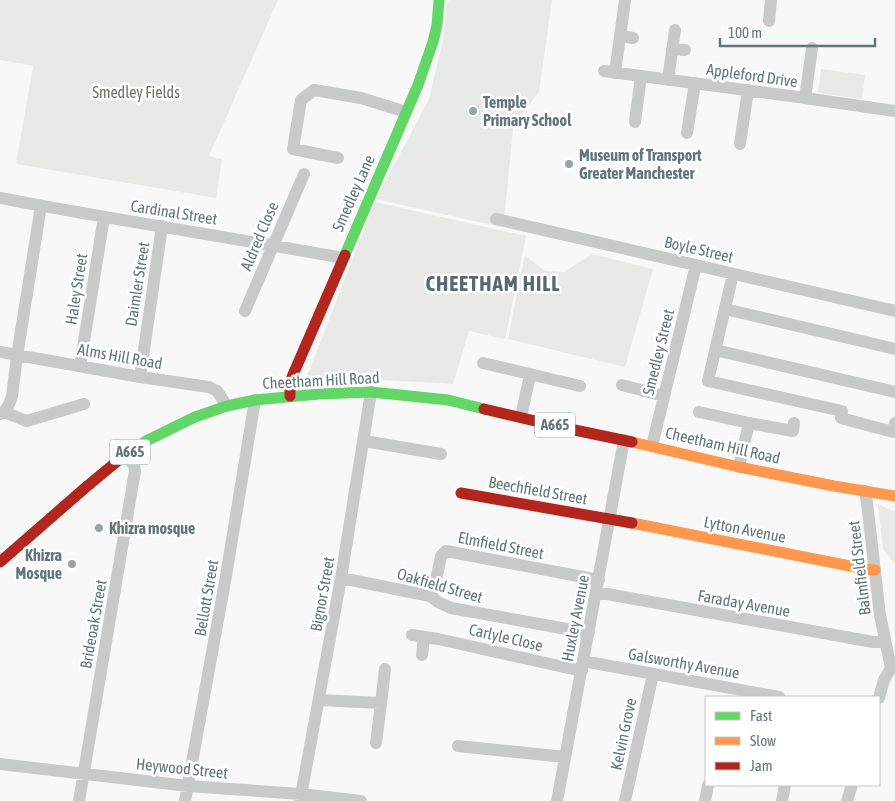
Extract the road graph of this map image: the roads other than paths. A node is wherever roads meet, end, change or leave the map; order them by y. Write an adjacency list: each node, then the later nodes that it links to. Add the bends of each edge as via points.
1 (439, 0): 15 (main road, Smedley Lane, via 434,42)
2 (625, 0): 6 (street)
3 (771, 0): 4 (street)
4 (769, 21)
5 (675, 30): 10 (street, via 679,49)
6 (620, 36): 7 (street); 9 (street, Appleford Drive, via 609,72)
7 (633, 38)
8 (812, 48): 13 (street)
9 (641, 76): 10 (street, Appleford Drive); 16 (street)
10 (668, 80): 11 (street, Appleford Drive)
11 (695, 84): 12 (street, Appleford Drive); 17 (street)
12 (748, 90): 13 (street, Appleford Drive); 18 (street)
13 (805, 98): 14 (street, Appleford Drive)
14 (895, 111)
15 (406, 112): 19 (street, via 361,98 314,90 301,100 293,149); 27 (main road, Smedley Lane)
16 (635, 122)
17 (687, 132)
18 (740, 144)
19 (338, 158)
20 (304, 174): 26 (street, Aldred Close)
21 (0, 198): 22 (street, Cardinal Street)
22 (41, 206): 23 (street, Cardinal Street); 36 (street)
23 (104, 217): 25 (street, Cardinal Street); 38 (street, Haley Street)
24 (496, 219): 28 (street, Boyle Street)
25 (162, 226): 26 (street, Cardinal Street); 40 (street, Daimler Street)
26 (273, 245): 27 (street, Cardinal Street); 31 (street, Aldred Close)
27 (343, 258): 45 (main road, Smedley Lane, via 292,377)
28 (696, 265): 29 (street, Boyle Street); 46 (street, Smedley Street)
29 (734, 274): 30 (street); 32 (street, Boyle Street)
30 (725, 309): 33 (street); 34 (street)
31 (245, 311)
32 (895, 311)
33 (895, 349)
34 (715, 350): 44 (street); 55 (street, via 708,381 842,411 841,418)
35 (0, 352): 36 (street, Alms Hill Road)
36 (17, 356): 38 (street, Alms Hill Road); 51 (street, via 12,396)
37 (483, 363): 39 (street)
38 (80, 366): 40 (street, Alms Hill Road)
39 (530, 375): 42 (street); 52 (street)
40 (140, 377): 49 (street, Alms Hill Road, via 210,387 217,391)
41 (622, 385): 46 (street)
42 (580, 386)
43 (371, 392): 45 (main road, Cheetham Hill Road / A665); 52 (main road, Cheetham Hill Road / A665, via 448,400); 57 (street, Bignor Street)
44 (895, 392)
45 (290, 396): 47 (main road, Cheetham Hill Road / A665)
46 (664, 396): 58 (street, Smedley Street)
47 (254, 400): 49 (main road, Cheetham Hill Road / A665); 87 (street, Bellott Street)
48 (84, 404): 51 (street, via 27,421)
49 (227, 406): 60 (main road, Cheetham Hill Road / A665, via 168,430)
50 (706, 411): 53 (street)
51 (2, 413)
52 (521, 418): 56 (main road, Cheetham Hill Road / A665)
53 (749, 423): 54 (street, via 792,431); 61 (street)
54 (794, 424)
55 (894, 427)
56 (624, 440): 58 (main road, Cheetham Hill Road / A665); 65 (street, Huxley Avenue)
57 (364, 441): 59 (street); 68 (street, Bignor Street)
58 (652, 446): 61 (main road, Cheetham Hill Road / A665)
59 (441, 454)
60 (125, 455): 66 (main road, Cheetham Hill Road / A665); 86 (street, Brideoak Street, via 135,471)
61 (740, 467): 62 (main road, Cheetham Hill Road / A665)
62 (865, 491): 64 (main road, Cheetham Hill Road / A665); 67 (street, Balmfield Street)
63 (461, 493): 65 (main road, Beechfield Street)
64 (895, 496)
65 (610, 519): 67 (main road, Lytton Avenue); 69 (street, Huxley Avenue)
66 (0, 562)
67 (875, 570): 72 (street, Balmfield Street)
68 (341, 578): 70 (street, Oakfield Street); 80 (street, Bignor Street)
69 (598, 586): 70 (street, Elmfield Street, via 446,551 441,556); 71 (street, Huxley Avenue); 72 (street, Faraday Avenue, via 873,642)
70 (430, 596): 71 (street, Oakfield Street, via 451,608)
71 (589, 633): 74 (street, Huxley Avenue)
72 (885, 641): 79 (street, Balmfield Street, via 891,668)
73 (422, 655): 74 (street, Carlyle Close, via 418,636)
74 (582, 666): 76 (street, Galsworthy Avenue); 84 (street, Huxley Avenue)
75 (384, 669): 81 (street)
76 (653, 674): 77 (street, Galsworthy Avenue); 96 (street, Kelvin Grove)
77 (724, 692): 78 (street, Galsworthy Avenue)
78 (768, 696)
79 (880, 696)
80 (319, 700): 81 (street); 91 (street, Bignor Street)
81 (381, 703): 82 (street)
82 (376, 743)
83 (458, 746): 84 (street)
84 (566, 757): 95 (street, Huxley Avenue)
85 (0, 764): 86 (street, Heywood Street)
86 (84, 773): 87 (street, Heywood Street); 92 (street, Brideoak Street)
87 (188, 786): 91 (street, Heywood Street); 93 (street, Bellott Street)
88 (708, 786): 97 (street)
89 (785, 786): 98 (street)
90 (852, 786): 99 (street)
91 (301, 798): 94 (street, Heywood Street)
92 (79, 801)
93 (185, 801)
94 (361, 801)
95 (557, 801)
96 (624, 801)
97 (705, 801)
98 (782, 801)
99 (847, 801)

